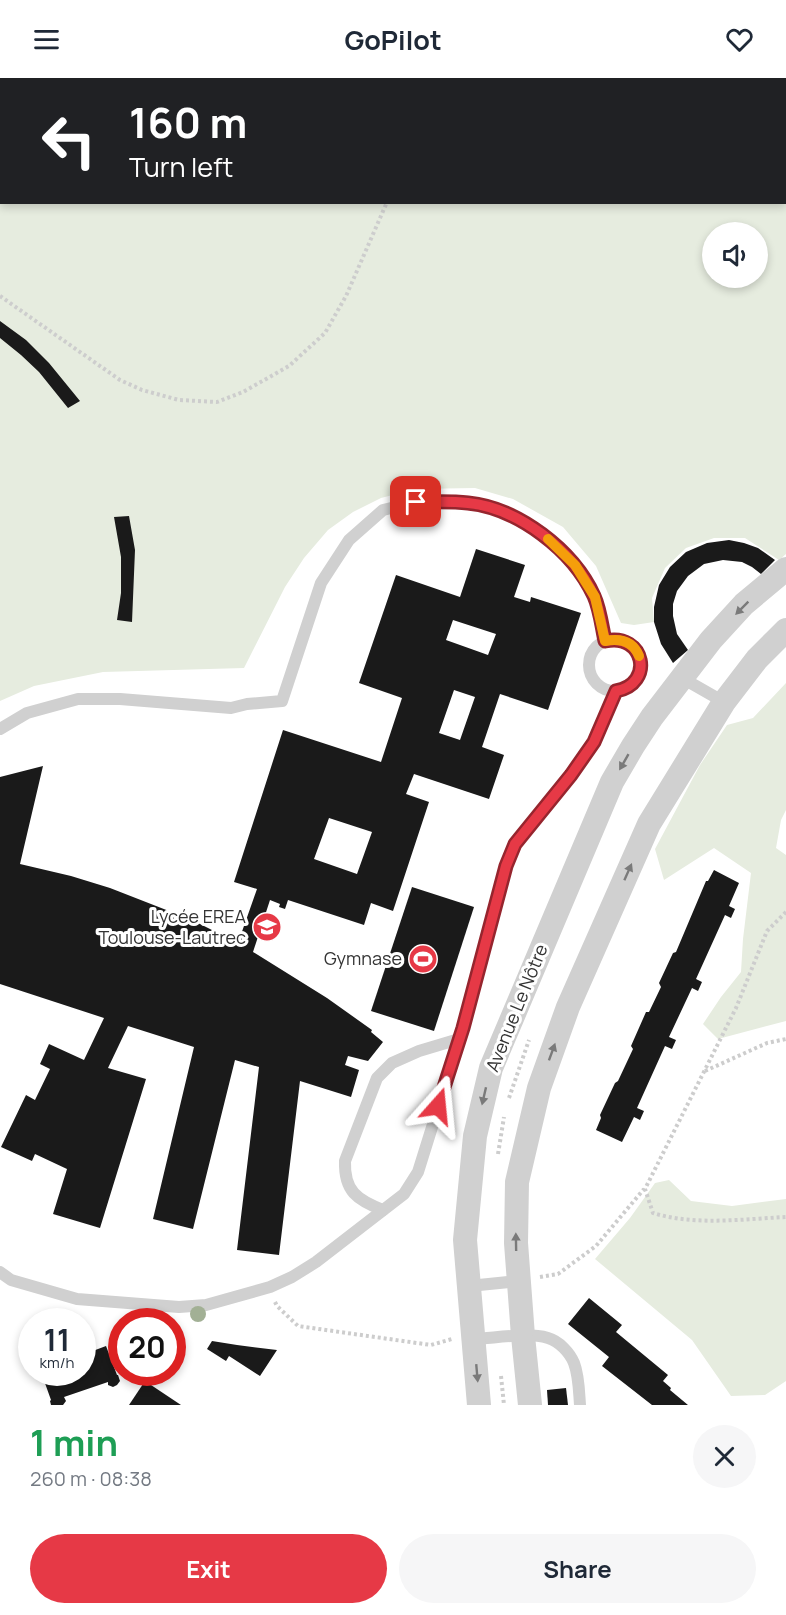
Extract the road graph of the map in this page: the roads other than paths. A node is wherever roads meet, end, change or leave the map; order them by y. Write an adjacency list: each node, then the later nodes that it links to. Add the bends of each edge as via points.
1 (786, 569): 4 (street, Avenue Le Nôtre, one-way to 4, via 744,604)
2 (786, 630): 6 (street, via 757,659)
3 (605, 641): 5 (lane, via 592,651 588,666 594,682); 5 (lane, via 623,640 631,644 640,660 638,677 632,685); 7 (lane, via 595,597 575,565 530,525 498,510 469,503 416,502 383,510 349,540 321,583 282,701 231,708 78,699 27,713)
4 (682, 678): 6 (lane); 12 (street, Avenue Le Nôtre, one-way to 12, via 652,717 612,782 491,1068 475,1136 465,1240)
5 (616, 691): 8 (lane, via 594,742 515,844)
6 (724, 702): 11 (street, one-way to 6, via 517,1182 539,1088 568,1007 649,824)
7 (0, 729)
8 (459, 1039): 9 (lane, via 418,1172 404,1194); 9 (lane, via 392,1063 377,1078 345,1161 345,1173 357,1197)
9 (383, 1210): 10 (lane, via 291,1277 206,1305 179,1307 77,1299 11,1280)
10 (0, 1272)
11 (519, 1281): 12 (lane); 13 (street)
12 (469, 1286): 14 (street, Avenue Le Nôtre)
13 (523, 1336): 14 (lane); 16 (street); 17 (lane, via 551,1338 562,1346 574,1364)
14 (474, 1340): 15 (street, Avenue Le Nôtre, one-way to 15)
15 (479, 1405)
16 (530, 1405)
17 (580, 1405)

